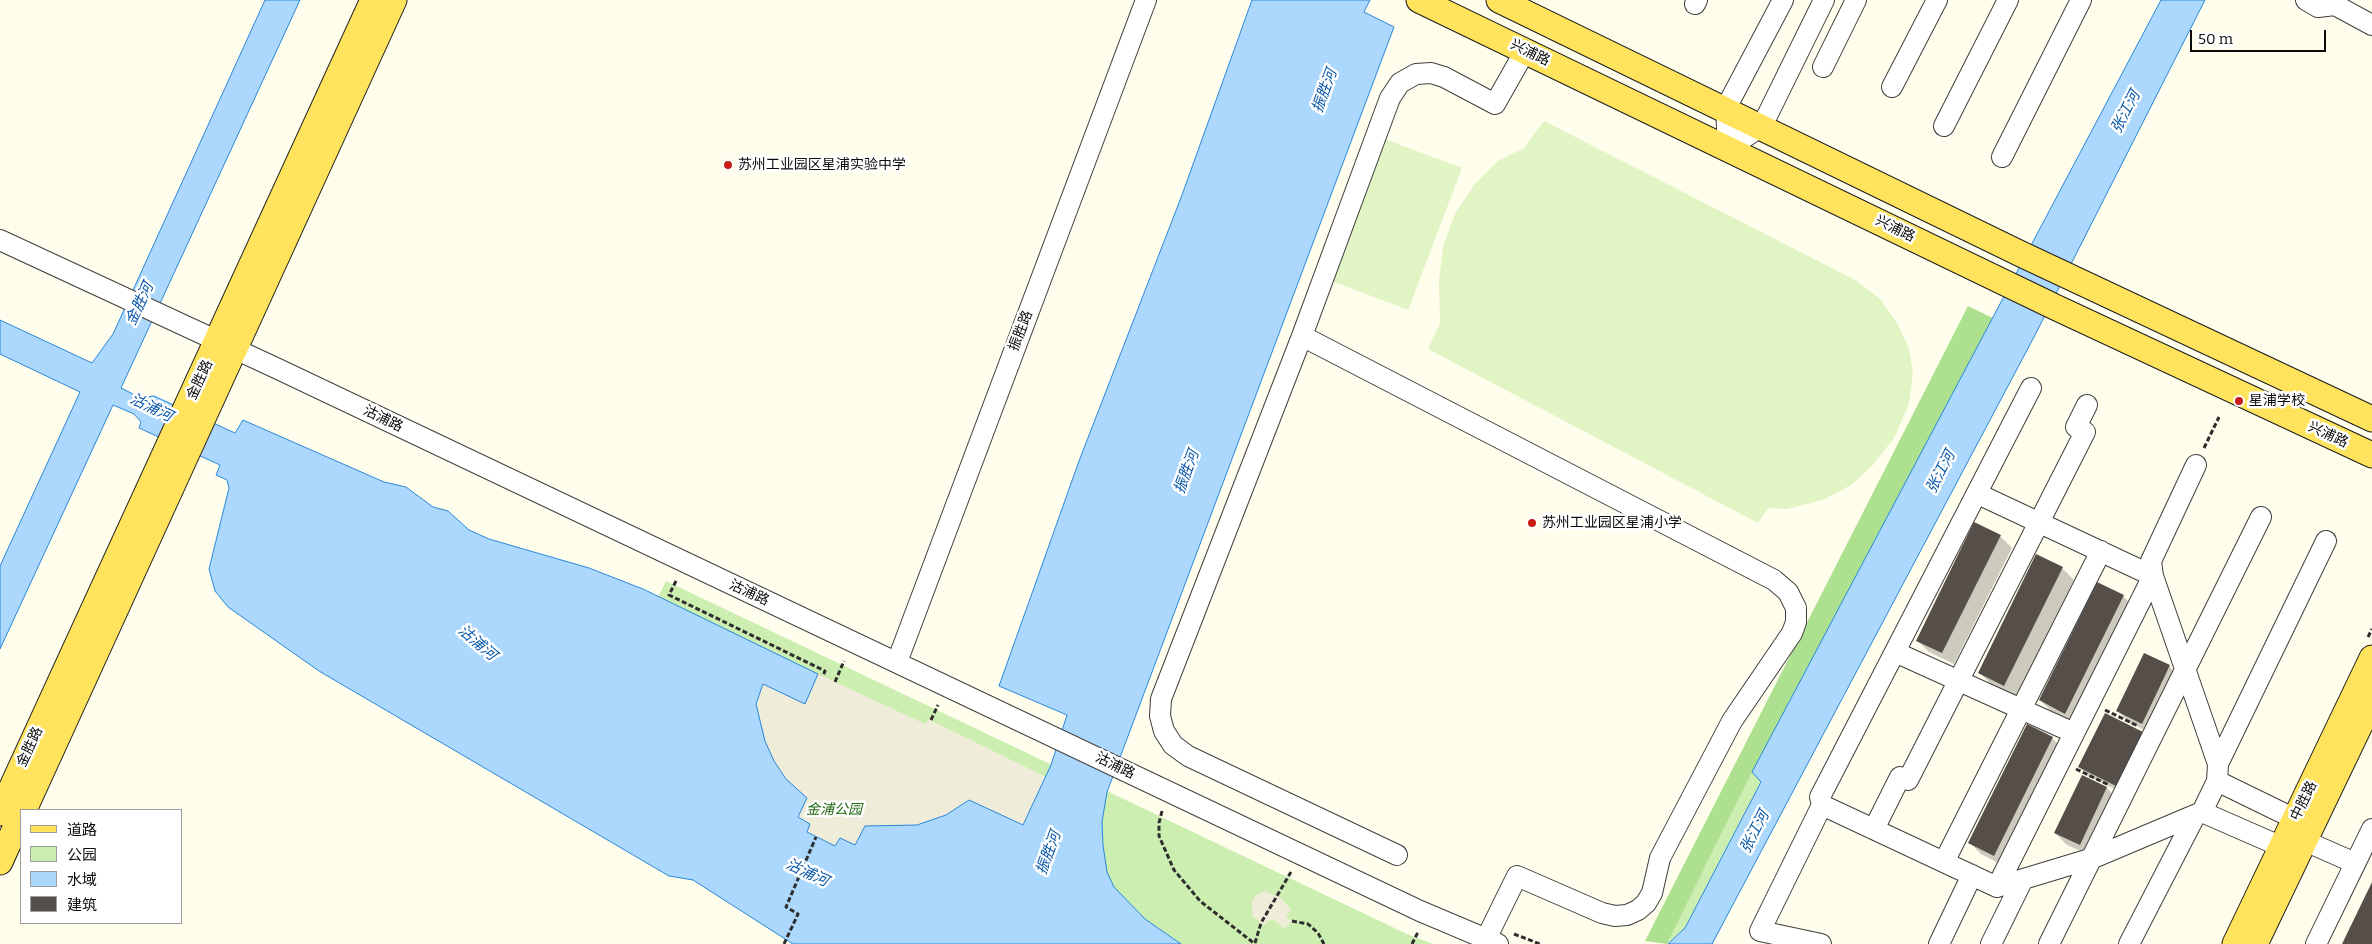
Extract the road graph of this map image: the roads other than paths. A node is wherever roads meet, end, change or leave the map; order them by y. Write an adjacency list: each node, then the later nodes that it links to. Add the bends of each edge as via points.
1 (373, 0): 25 (main road, 金胜路)
2 (394, 0): 25 (main road, 金胜路)
3 (1146, 0): 40 (street, 振胜路)
4 (1419, 0): 15 (main road, 兴浦路)
5 (1499, 0): 18 (main road)
6 (1783, 0): 18 (street)
7 (1824, 0): 19 (street)
8 (1856, 0): 16 (street)
9 (1937, 0): 17 (street)
10 (2008, 0): 20 (street)
11 (2080, 0): 22 (street)
12 (2306, 0): 13 (street, via 2318,7)
13 (2335, 2): 14 (street)
14 (2372, 25)
15 (1525, 51): 21 (main road, 兴浦路); 24 (street, via 1495,104 1431,73 1416,74 1400,83 1390,98)
16 (1823, 67)
17 (1892, 87)
18 (1726, 108): 19 (main road); 21 (street)
19 (1762, 126): 21 (street); 28 (main road, via 2021,254)
20 (1944, 126)
21 (1728, 148): 29 (main road, 兴浦路, via 2057,308)
22 (2002, 157)
23 (0, 240): 25 (street, 沽浦路)
24 (1302, 336): 55 (street, via 1162,698 1160,716 1174,745 1188,756); 63 (street, via 1774,580 1788,592 1796,608 1792,633 1732,721 1660,858 1652,893 1646,903 1627,915 1615,916 1517,876)
25 (227, 345): 30 (main road, 金胜路); 40 (street, 沽浦路)
26 (2031, 388): 32 (street)
27 (2087, 406): 34 (street, via 2076,427 2085,432)
28 (2372, 419)
29 (2372, 455)
30 (173, 459): 48 (main road, 金胜路); 49 (main road, 金胜路)
31 (2196, 465): 37 (street, via 2151,561)
32 (1978, 494): 34 (street); 38 (street)
33 (2260, 517): 41 (street)
34 (2038, 522): 36 (street); 42 (street)
35 (2326, 540): 46 (street)
36 (2101, 551): 37 (street); 44 (street)
37 (2153, 576): 41 (street); 45 (street)
38 (1895, 652): 42 (street); 47 (street, via 1820,797)
39 (2372, 658): 54 (main road, 中胜路)
40 (896, 662): 63 (street, 沽浦路, via 1420,911)
41 (2186, 670): 46 (street); 56 (street)
42 (1958, 680): 44 (street); 52 (street, via 1908,780 1900,776)
43 (2372, 700): 54 (main road, 中胜路)
44 (2022, 709): 45 (street); 58 (street)
45 (2074, 733): 62 (street)
46 (2218, 773): 50 (street); 54 (street)
47 (1822, 804): 52 (street); 64 (street, via 1760,931)
48 (24, 809)
49 (0, 813)
50 (2198, 814): 54 (street); 56 (street); 68 (street)
51 (20, 817): 57 (main road)
52 (1874, 829): 58 (street)
53 (2372, 829): 59 (street)
54 (2294, 836): 59 (street); 69 (main road, 中胜路); 70 (main road, 中胜路)
55 (1397, 854)
56 (2093, 858): 61 (street); 67 (street)
57 (0, 862)
58 (1944, 862): 60 (street)
59 (2355, 863): 71 (street)
60 (1972, 875): 62 (street); 65 (street)
61 (2023, 879): 62 (street); 66 (street)
62 (1997, 887)
63 (1492, 942)
64 (1821, 944)
65 (1939, 944)
66 (1991, 944)
67 (2049, 944)
68 (2128, 944)
69 (2235, 944)
70 (2255, 944)
71 (2316, 944)

